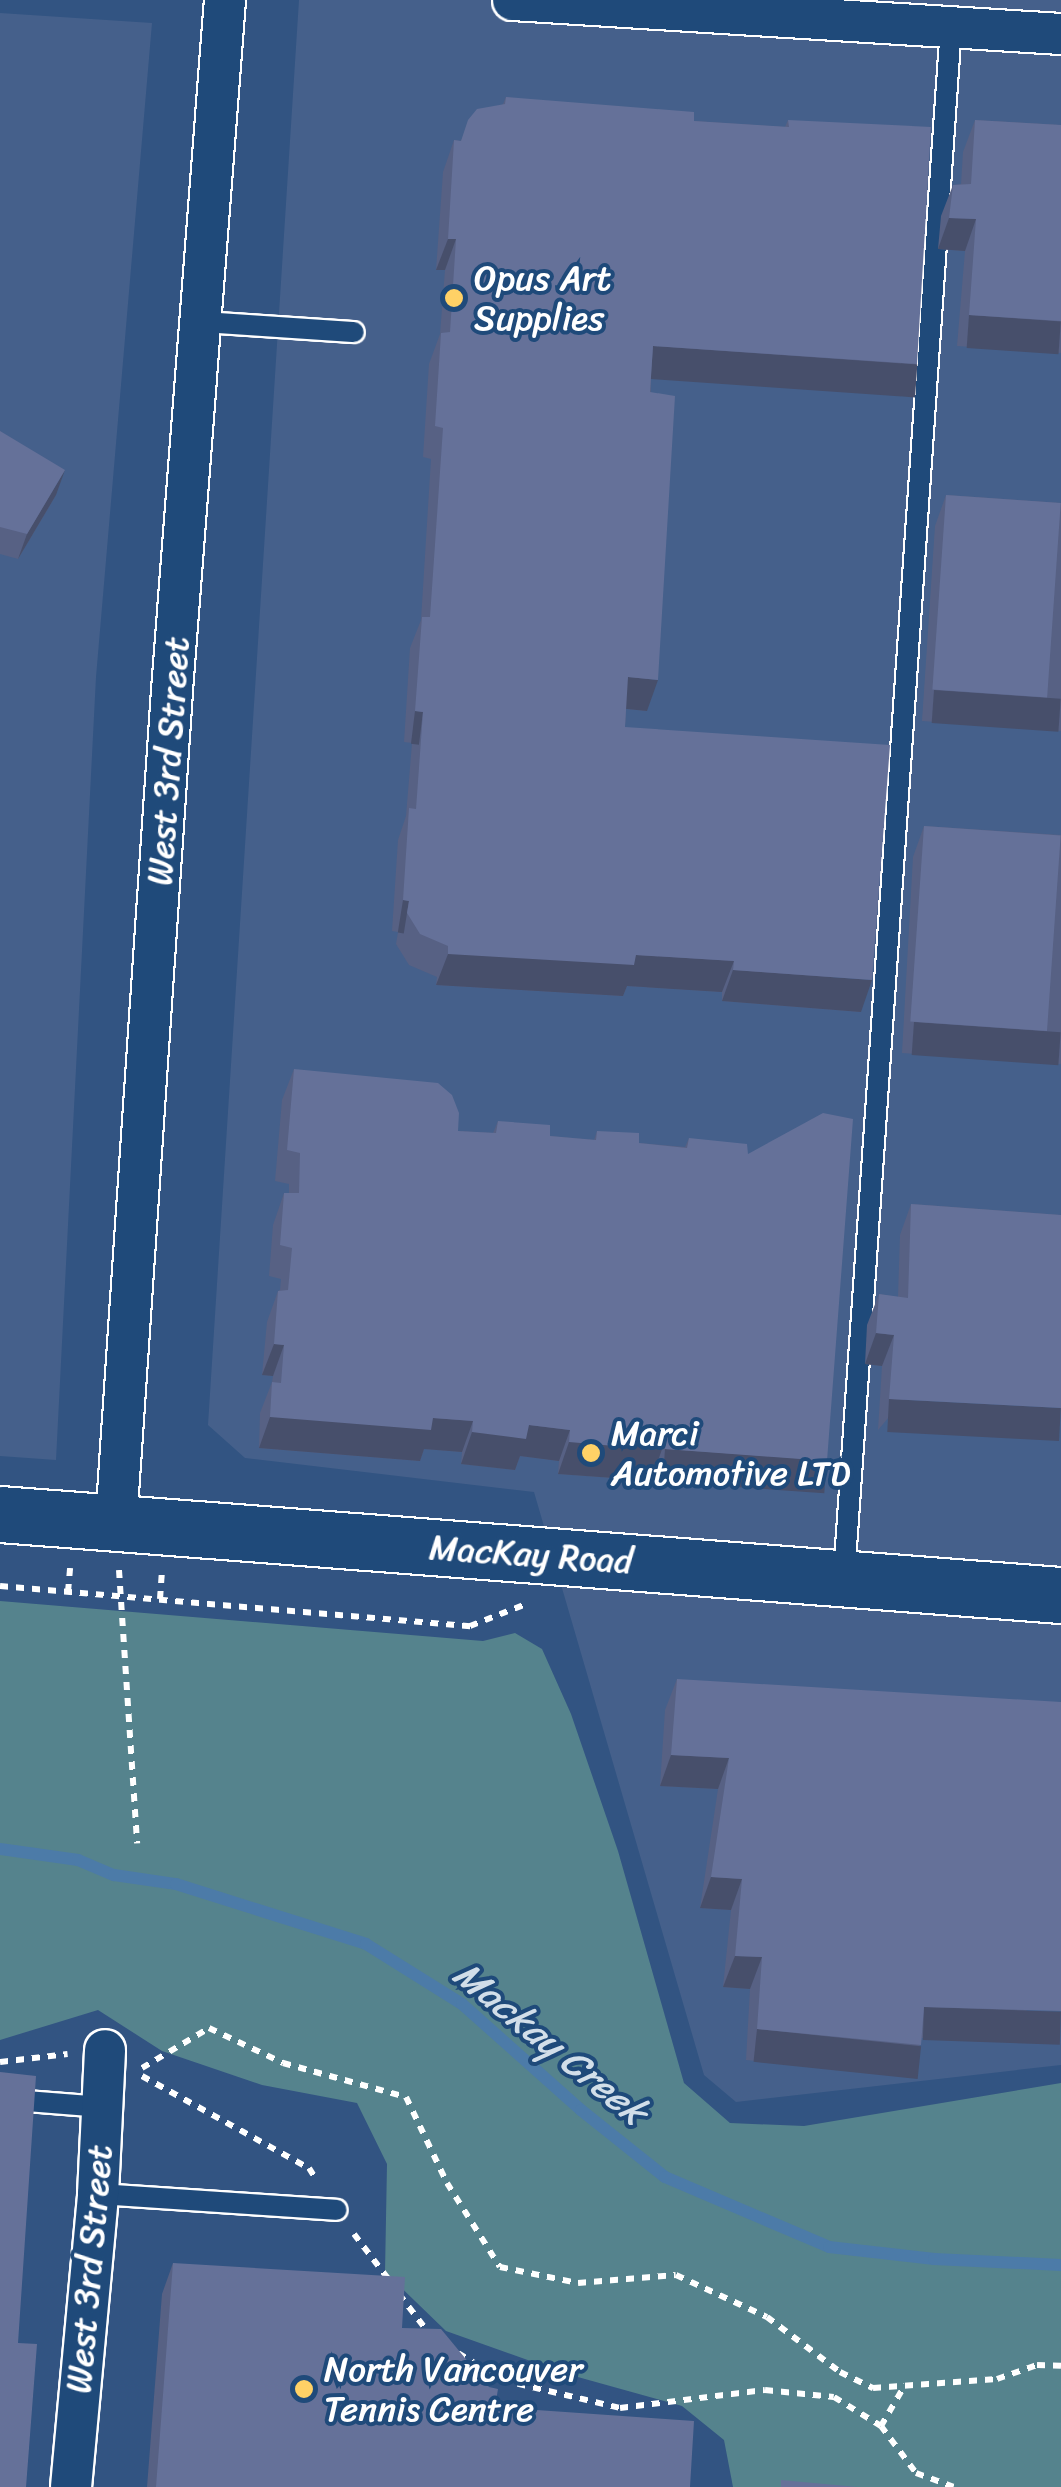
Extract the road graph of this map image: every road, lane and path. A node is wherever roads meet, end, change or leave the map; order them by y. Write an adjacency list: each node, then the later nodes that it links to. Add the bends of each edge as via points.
1 (225, 0): 5 (street, West 3rd Street)
2 (513, 0): 3 (street)
3 (951, 26): 4 (street); 9 (lane)
4 (1061, 34)
5 (202, 322): 6 (lane); 8 (street, West 3rd Street)
6 (354, 332)
7 (0, 1514): 8 (street, MacKay Road)
8 (116, 1523): 9 (street, MacKay Road); 12 (path)
9 (844, 1578): 11 (street, MacKay Road)
10 (0, 1586): 12 (path)
11 (1061, 1595)
12 (121, 1596): 13 (path, via 470,1626 525,1604); 14 (path)
13 (545, 1605)
14 (137, 1843)
15 (104, 2050): 16 (path); 18 (street, West 3rd Street)
16 (0, 2062)
17 (0, 2099): 18 (lane)
18 (102, 2107): 19 (street, West 3rd Street)
19 (98, 2194): 20 (lane); 26 (street, West 3rd Street)
20 (336, 2210): 21 (path); 24 (path, via 308,2168 135,2072 209,2028 283,2062 406,2097 447,2183 500,2266 578,2283 676,2275 767,2317 840,2372 873,2388)
21 (432, 2338)
22 (446, 2346): 25 (path, via 502,2380 620,2408 765,2390 834,2397)
23 (1061, 2366): 24 (path, via 1037,2365 997,2379)
24 (905, 2385): 25 (path)
25 (881, 2426): 27 (path, via 916,2473)
26 (71, 2487)
27 (954, 2487)

